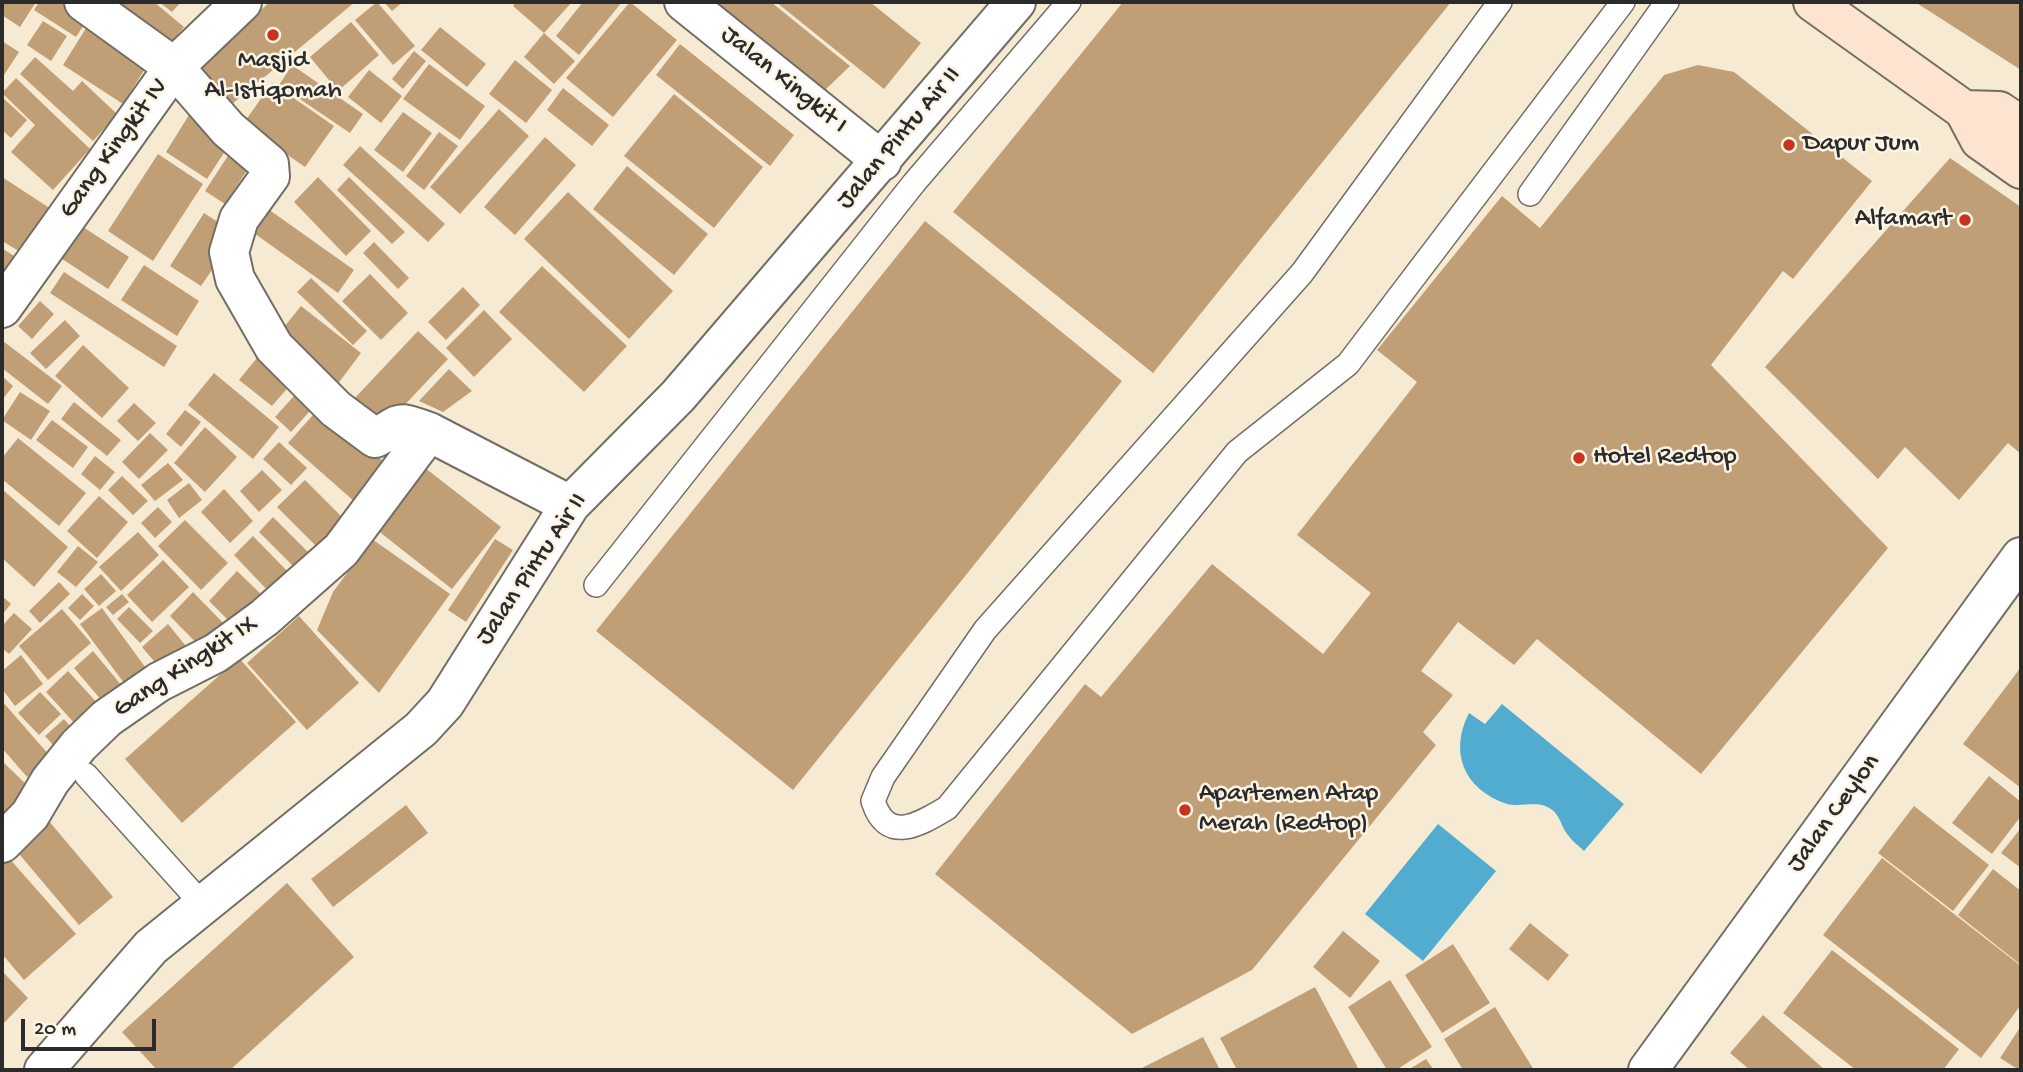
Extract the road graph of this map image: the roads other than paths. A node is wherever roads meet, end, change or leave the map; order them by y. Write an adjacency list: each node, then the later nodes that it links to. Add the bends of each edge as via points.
1 (84, 2): 10 (street)
2 (242, 2): 10 (street, Gang Kingkit IV)
3 (684, 2): 13 (street, Jalan Kingkit I)
4 (1016, 2): 13 (street, Jalan Pintu Air II)
5 (1069, 2): 20 (lane, via 914,183)
6 (1500, 2): 7 (lane, via 1301,273 985,630 883,778 873,801 882,819 903,829 947,808 1237,452 1348,363)
7 (1623, 2)
8 (1667, 2): 15 (lane)
9 (1813, 2): 11 (street)
10 (174, 67): 16 (street, Gang Kingkit IV); 17 (street, via 228,129 269,164 270,176 239,219 229,252 235,279 274,348 336,409 375,438 398,423)
11 (1964, 110): 12 (street, via 1999,111); 14 (street, via 1980,140)
12 (2021, 126)
13 (881, 161): 18 (street, Jalan Pintu Air II, via 678,396)
14 (2021, 169)
15 (1530, 194)
16 (2, 308)
17 (429, 432): 18 (street); 22 (street, Gang Kingkit IX, via 341,550 264,618 216,653 159,682 107,718 79,745 30,815)
18 (570, 505): 23 (street, Jalan Pintu Air II, via 421,729)
19 (2021, 557): 25 (street, Jalan Ceylon)
20 (596, 585)
21 (86, 775): 23 (lane)
22 (2, 843)
23 (203, 905): 24 (street, Jalan Pintu Air II, via 150,947)
24 (44, 1070)
25 (1648, 1070)

